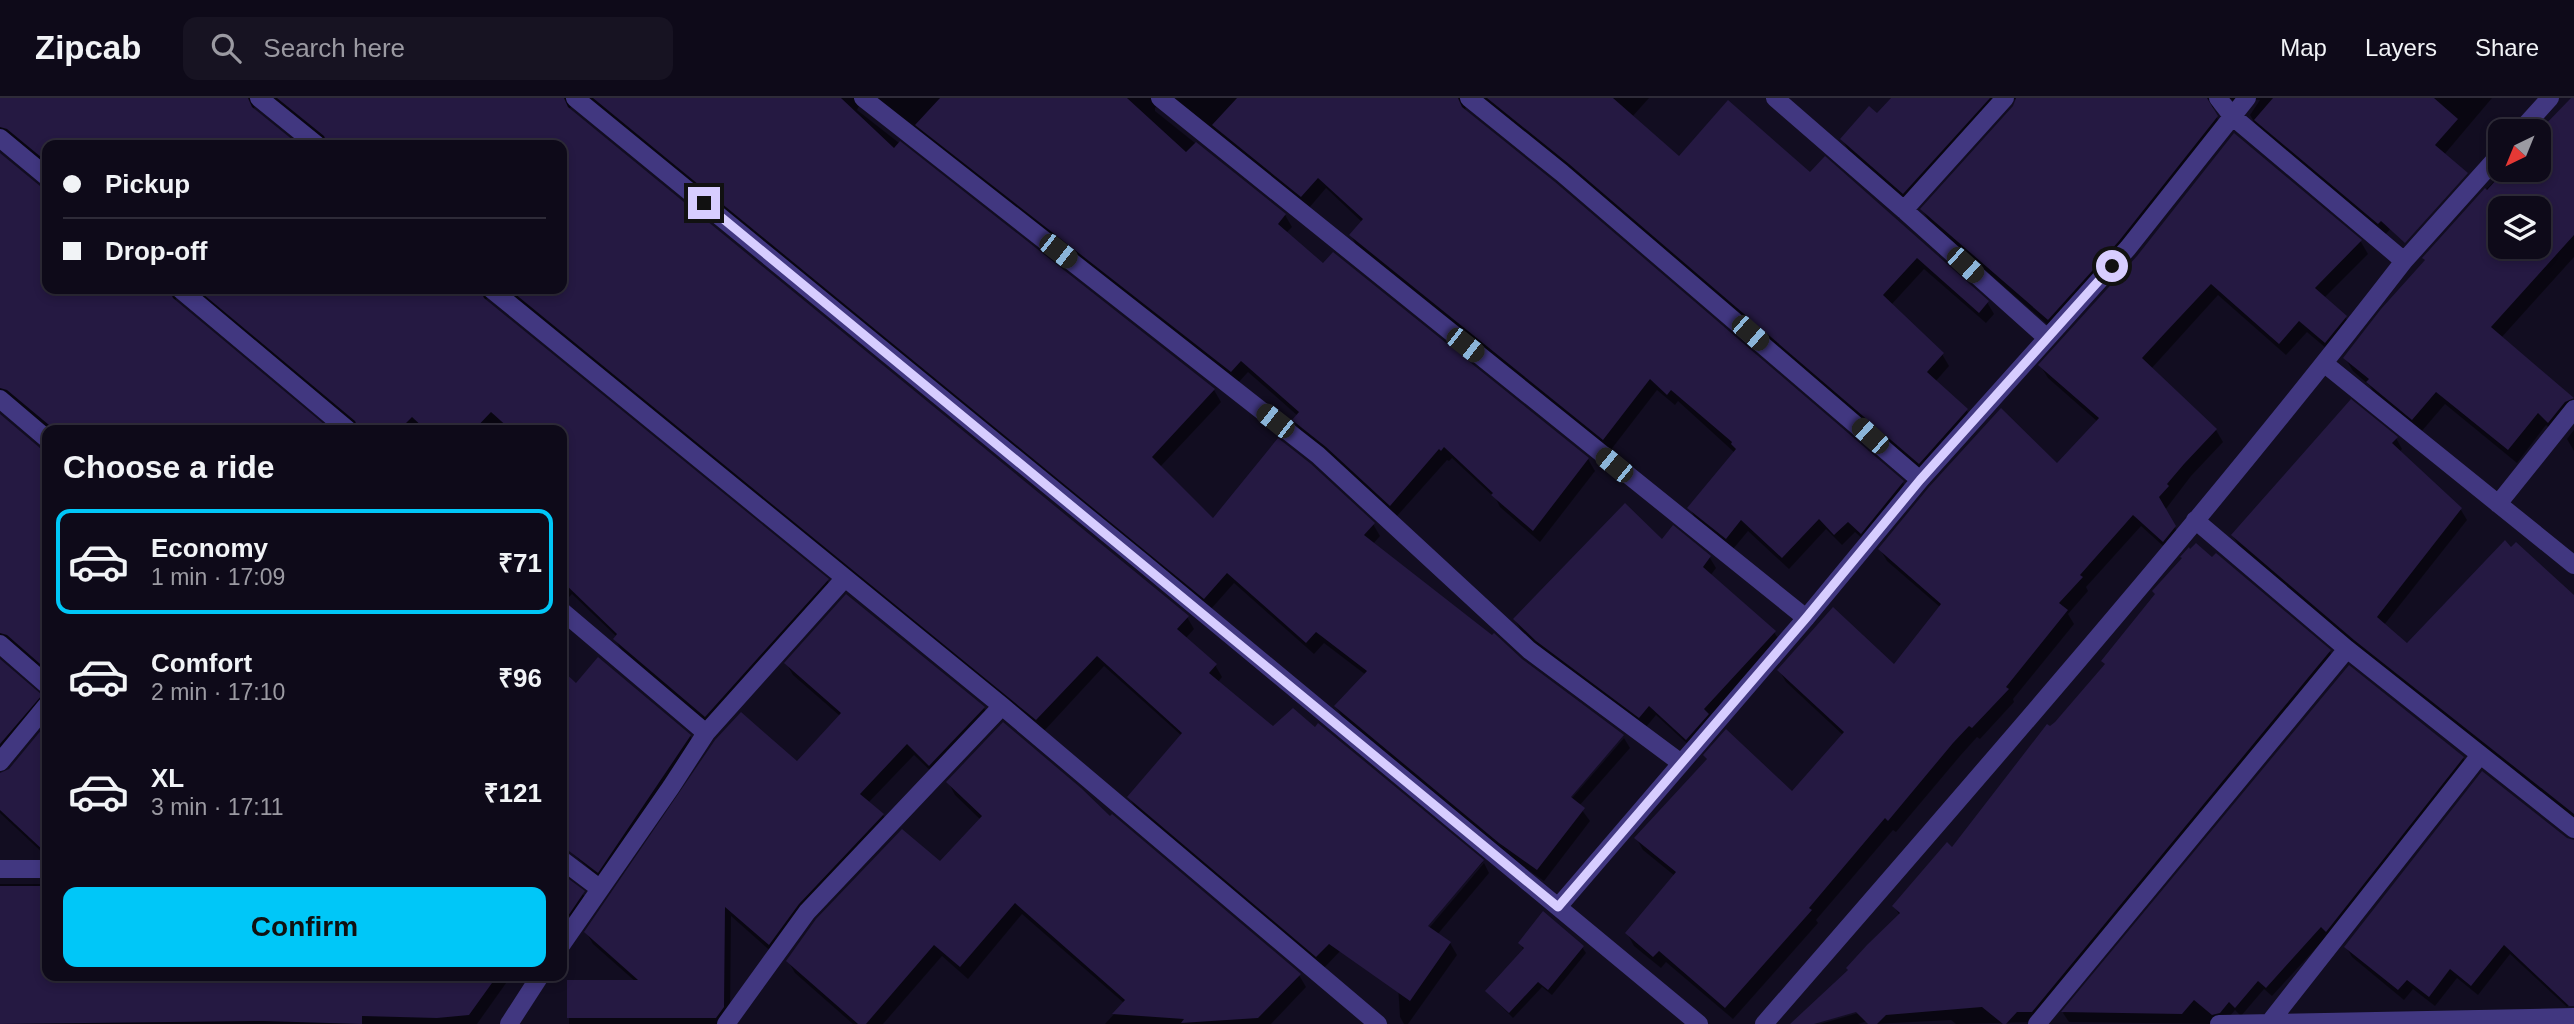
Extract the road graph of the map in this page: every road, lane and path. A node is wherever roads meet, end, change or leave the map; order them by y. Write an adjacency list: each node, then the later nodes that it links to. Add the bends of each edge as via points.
1 (259, 98): 15 (street)
2 (575, 98): 49 (street)
3 (863, 98): 43 (street, via 1318,455 1529,650)
4 (1160, 98): 34 (street)
5 (1469, 98): 28 (street)
6 (1775, 98): 11 (street)
7 (2005, 98): 18 (street)
8 (2218, 98): 12 (street)
9 (2247, 98): 12 (street)
10 (2550, 98): 13 (street)
11 (1794, 104): 18 (street)
12 (2232, 116): 19 (street); 22 (street, via 2128,247)
13 (2531, 119)
14 (0, 138): 17 (street)
15 (311, 140)
16 (2488, 167): 19 (street)
17 (42, 173)
18 (1904, 210): 22 (street)
19 (2404, 261): 23 (street)
20 (186, 294): 26 (street)
21 (497, 294): 32 (street)
22 (2047, 338): 28 (street)
23 (2325, 363): 29 (street); 30 (street)
24 (0, 399): 27 (street)
25 (2574, 409): 29 (street)
26 (342, 425)
27 (42, 435)
28 (1920, 480): 34 (street)
29 (2498, 503): 31 (street)
30 (2195, 520): 36 (street); 58 (street)
31 (2574, 565)
32 (844, 579): 38 (street); 40 (street)
33 (567, 615): 40 (street)
34 (1806, 618): 43 (street)
35 (0, 644): 37 (street)
36 (2347, 649): 41 (street); 59 (street)
37 (42, 681)
38 (1002, 706): 55 (street, via 807,912); 56 (street)
39 (42, 711): 42 (street)
40 (706, 733): 48 (street)
41 (2480, 755): 44 (street); 53 (street)
42 (0, 762)
43 (1681, 763): 49 (street)
44 (2574, 829)
45 (567, 865): 48 (street)
46 (0, 869): 47 (street)
47 (42, 869)
48 (599, 888): 50 (street)
49 (1558, 907): 57 (street)
50 (567, 936)
51 (537, 981): 54 (street)
52 (2574, 1017): 53 (street)
53 (2269, 1023): 61 (street)
54 (509, 1024)
55 (726, 1024)
56 (1378, 1024)
57 (1699, 1024)
58 (1763, 1024)
59 (2037, 1024)
60 (2218, 1024): 61 (street)
61 (2235, 1024)

